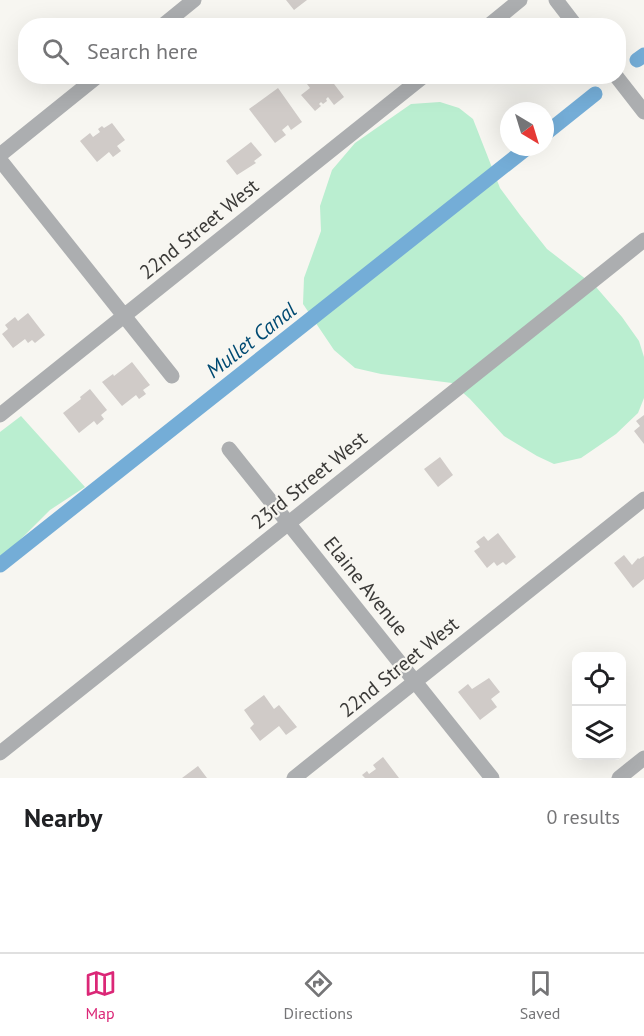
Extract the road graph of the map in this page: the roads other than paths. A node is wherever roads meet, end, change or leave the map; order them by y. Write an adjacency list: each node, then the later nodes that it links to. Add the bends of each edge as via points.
1 (194, 0): 4 (street)
2 (520, 0): 5 (street)
3 (556, 0): 6 (street)
4 (172, 18)
5 (498, 18)
6 (570, 18)
7 (88, 84): 11 (street)
8 (414, 84): 14 (street, 22nd Street West)
9 (622, 84): 10 (street)
10 (644, 112)
11 (0, 155)
12 (0, 160): 14 (street)
13 (644, 240): 19 (street, 23rd Street West)
14 (124, 316): 15 (street); 16 (street, 22nd Street West)
15 (172, 376)
16 (0, 415)
17 (229, 449): 19 (street, Elaine Avenue)
18 (644, 499): 20 (street, 22nd Street West)
19 (289, 523): 20 (street, Elaine Avenue); 21 (street, 23rd Street West)
20 (415, 682): 23 (street, 22nd Street West); 24 (street, Elaine Avenue)
21 (0, 753)
22 (644, 758): 25 (street)
23 (294, 778)
24 (492, 778)
25 (619, 778)

